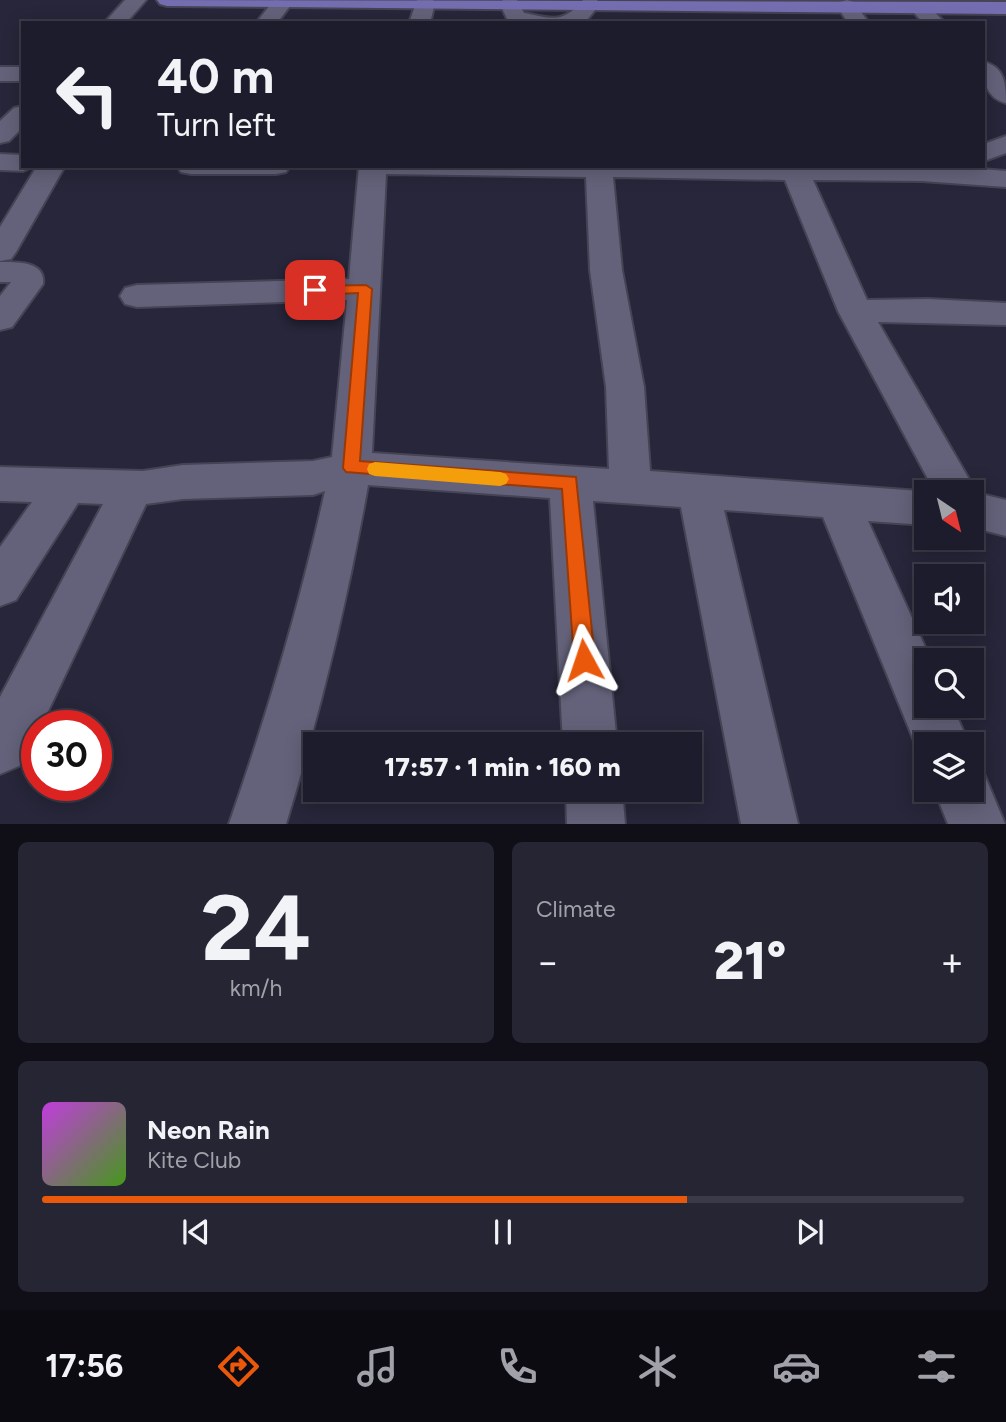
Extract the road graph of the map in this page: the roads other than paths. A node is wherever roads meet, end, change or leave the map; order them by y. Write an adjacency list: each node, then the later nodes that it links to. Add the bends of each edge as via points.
1 (136, 0): 14 (street)
2 (167, 0): 3 (main road)
3 (188, 0): 4 (main road)
4 (281, 1): 10 (main road); 15 (street)
5 (625, 2): 6 (main road); 9 (main road)
6 (702, 2): 7 (main road)
7 (796, 3): 13 (main road)
8 (510, 4): 9 (main road); 10 (main road); 16 (street, via 515,17)
9 (590, 4): 17 (street, via 580,16)
10 (430, 7)
11 (920, 8): 12 (main road); 13 (main road); 18 (street)
12 (1004, 10)
13 (853, 14)
14 (116, 21)
15 (267, 21)
16 (534, 21)
17 (566, 21)
18 (933, 21)
19 (0, 74): 20 (street)
20 (21, 74)
21 (21, 115): 22 (street)
22 (0, 135)
23 (1006, 144): 24 (street)
24 (985, 153)
25 (0, 162): 26 (street)
26 (21, 163)
27 (50, 168): 34 (street)
28 (373, 168): 36 (street)
29 (491, 168): 30 (street)
30 (599, 170): 32 (street); 45 (street, via 606,270 625,387)
31 (965, 171): 32 (street); 33 (street)
32 (796, 172): 38 (street)
33 (1006, 179)
34 (0, 252)
35 (0, 272): 40 (street, via 28,276 27,284)
36 (366, 289): 37 (street); 41 (street)
37 (137, 296)
38 (855, 311): 39 (street); 42 (street)
39 (1006, 314)
40 (0, 319)
41 (352, 468): 43 (street); 47 (street, via 313,478); 59 (street, via 283,745)
42 (949, 480)
43 (570, 482): 45 (street); 54 (street)
44 (0, 484): 46 (street)
45 (629, 485): 48 (street)
46 (67, 486): 47 (street); 53 (street)
47 (133, 488): 56 (street)
48 (699, 493): 49 (street); 61 (street)
49 (838, 502): 50 (street); 55 (street)
50 (914, 506)
51 (984, 512): 52 (street)
52 (1006, 518)
53 (0, 585)
54 (589, 732)
55 (937, 732)
56 (0, 747)
57 (595, 802): 60 (street)
58 (968, 802): 62 (street)
59 (257, 824)
60 (596, 824)
61 (770, 824)
62 (977, 824)

